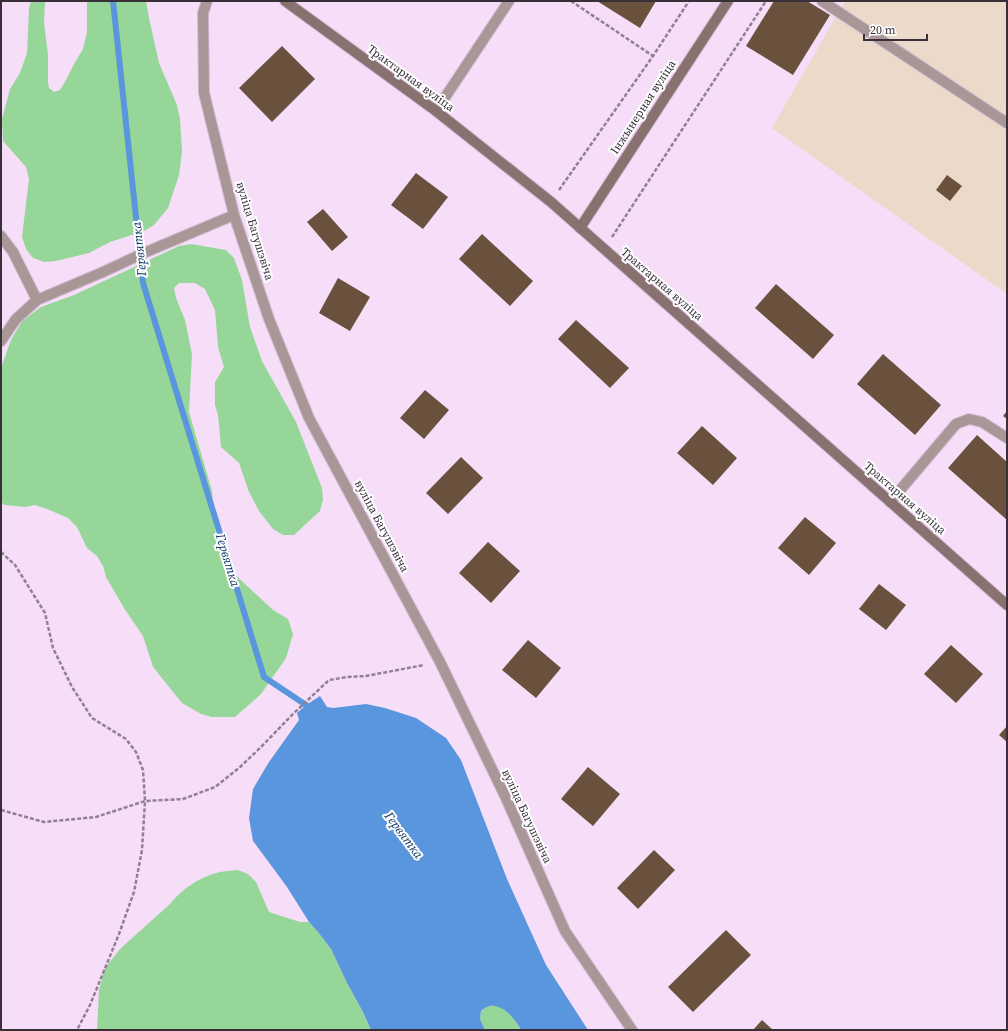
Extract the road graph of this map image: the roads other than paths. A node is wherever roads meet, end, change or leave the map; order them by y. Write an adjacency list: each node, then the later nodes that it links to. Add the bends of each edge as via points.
1 (207, 1): 8 (street, вуліца Багушэвіча, via 203,13 204,93)
2 (285, 1): 6 (street, Трактарная вуліца)
3 (509, 1): 6 (street)
4 (728, 1): 9 (street, Інжынерная вуліца)
5 (822, 1): 7 (street)
6 (436, 111): 9 (street, Трактарная вуліца)
7 (1007, 123)
8 (234, 215): 11 (street); 16 (street, вуліца Багушэвіча, via 269,319 309,418 440,662 505,796 565,931)
9 (580, 228): 14 (street, Трактарная вуліца)
10 (1, 236): 11 (street, via 13,252)
11 (37, 300): 12 (street, via 16,319)
12 (1, 341)
13 (1007, 438): 14 (street, via 982,422 969,419 956,424)
14 (890, 502): 15 (street, Трактарная вуліца)
15 (1007, 605)
16 (632, 1030)

